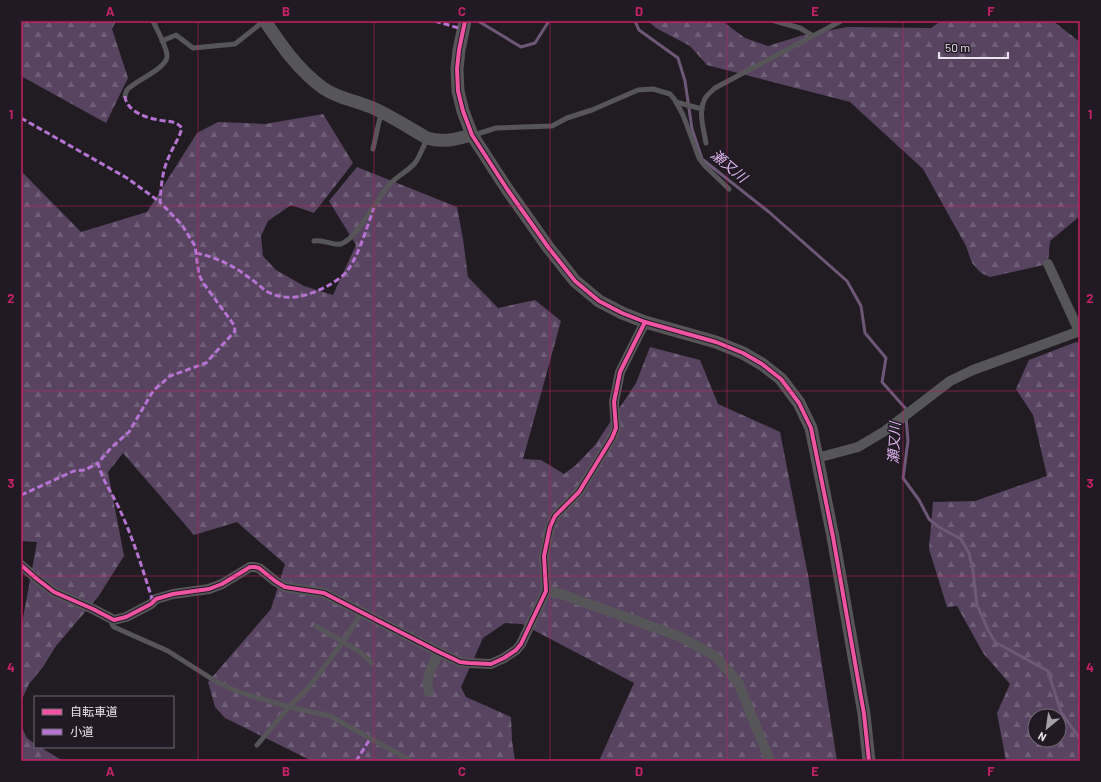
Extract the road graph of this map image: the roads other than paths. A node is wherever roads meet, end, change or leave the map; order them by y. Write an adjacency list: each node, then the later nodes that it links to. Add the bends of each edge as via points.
1 (153, 21): 7 (lane)
2 (264, 21): 7 (lane, via 235,44 194,48 176,35); 11 (street, via 290,57 323,88 342,98 370,106)
3 (465, 21): 12 (street, via 457,69 458,91)
4 (775, 21): 6 (lane, via 800,28)
5 (841, 21): 6 (lane)
6 (813, 36): 10 (lane, via 715,88 706,97)
7 (162, 41): 8 (lane, via 167,56 165,62 150,76 128,89)
8 (125, 96)
9 (676, 102): 10 (lane); 12 (lane, via 670,94 653,88 638,90 552,126 496,128); 16 (lane, via 699,158)
10 (702, 109): 14 (lane)
11 (381, 113): 13 (street); 15 (lane)
12 (472, 135): 13 (street, via 452,140); 19 (street, via 516,202 575,281 599,301)
13 (427, 138): 17 (lane, via 413,165 390,184 350,238 340,244)
14 (706, 143)
15 (373, 149)
16 (729, 189)
17 (314, 241)
18 (1048, 264): 20 (street)
19 (645, 322): 21 (street, via 716,342 743,353 772,371 799,403 811,428); 23 (street, via 620,372 614,402 616,428 612,438 579,492 555,516 550,527 544,556)
20 (1079, 331): 21 (street, via 950,381 885,431 858,447)
21 (817, 458): 35 (street, via 864,714)
22 (21, 565): 25 (street, via 54,592)
23 (546, 591): 28 (street, via 521,644 504,658 490,664 469,663 460,662); 34 (street, via 561,594 680,637 715,656 738,682)
24 (362, 612): 25 (street, via 324,593 285,587 259,568 250,567 222,584 156,599 126,618); 27 (lane); 28 (street)
25 (114, 620): 31 (lane, via 114,627 168,651 227,687)
26 (316, 626): 27 (lane)
27 (343, 642): 29 (lane); 31 (lane, via 308,688)
28 (439, 652): 30 (street, via 428,679)
29 (372, 663)
30 (429, 692)
31 (289, 707): 32 (lane); 33 (lane, via 330,716)
32 (257, 745)
33 (411, 761)
34 (770, 761)
35 (869, 761)

